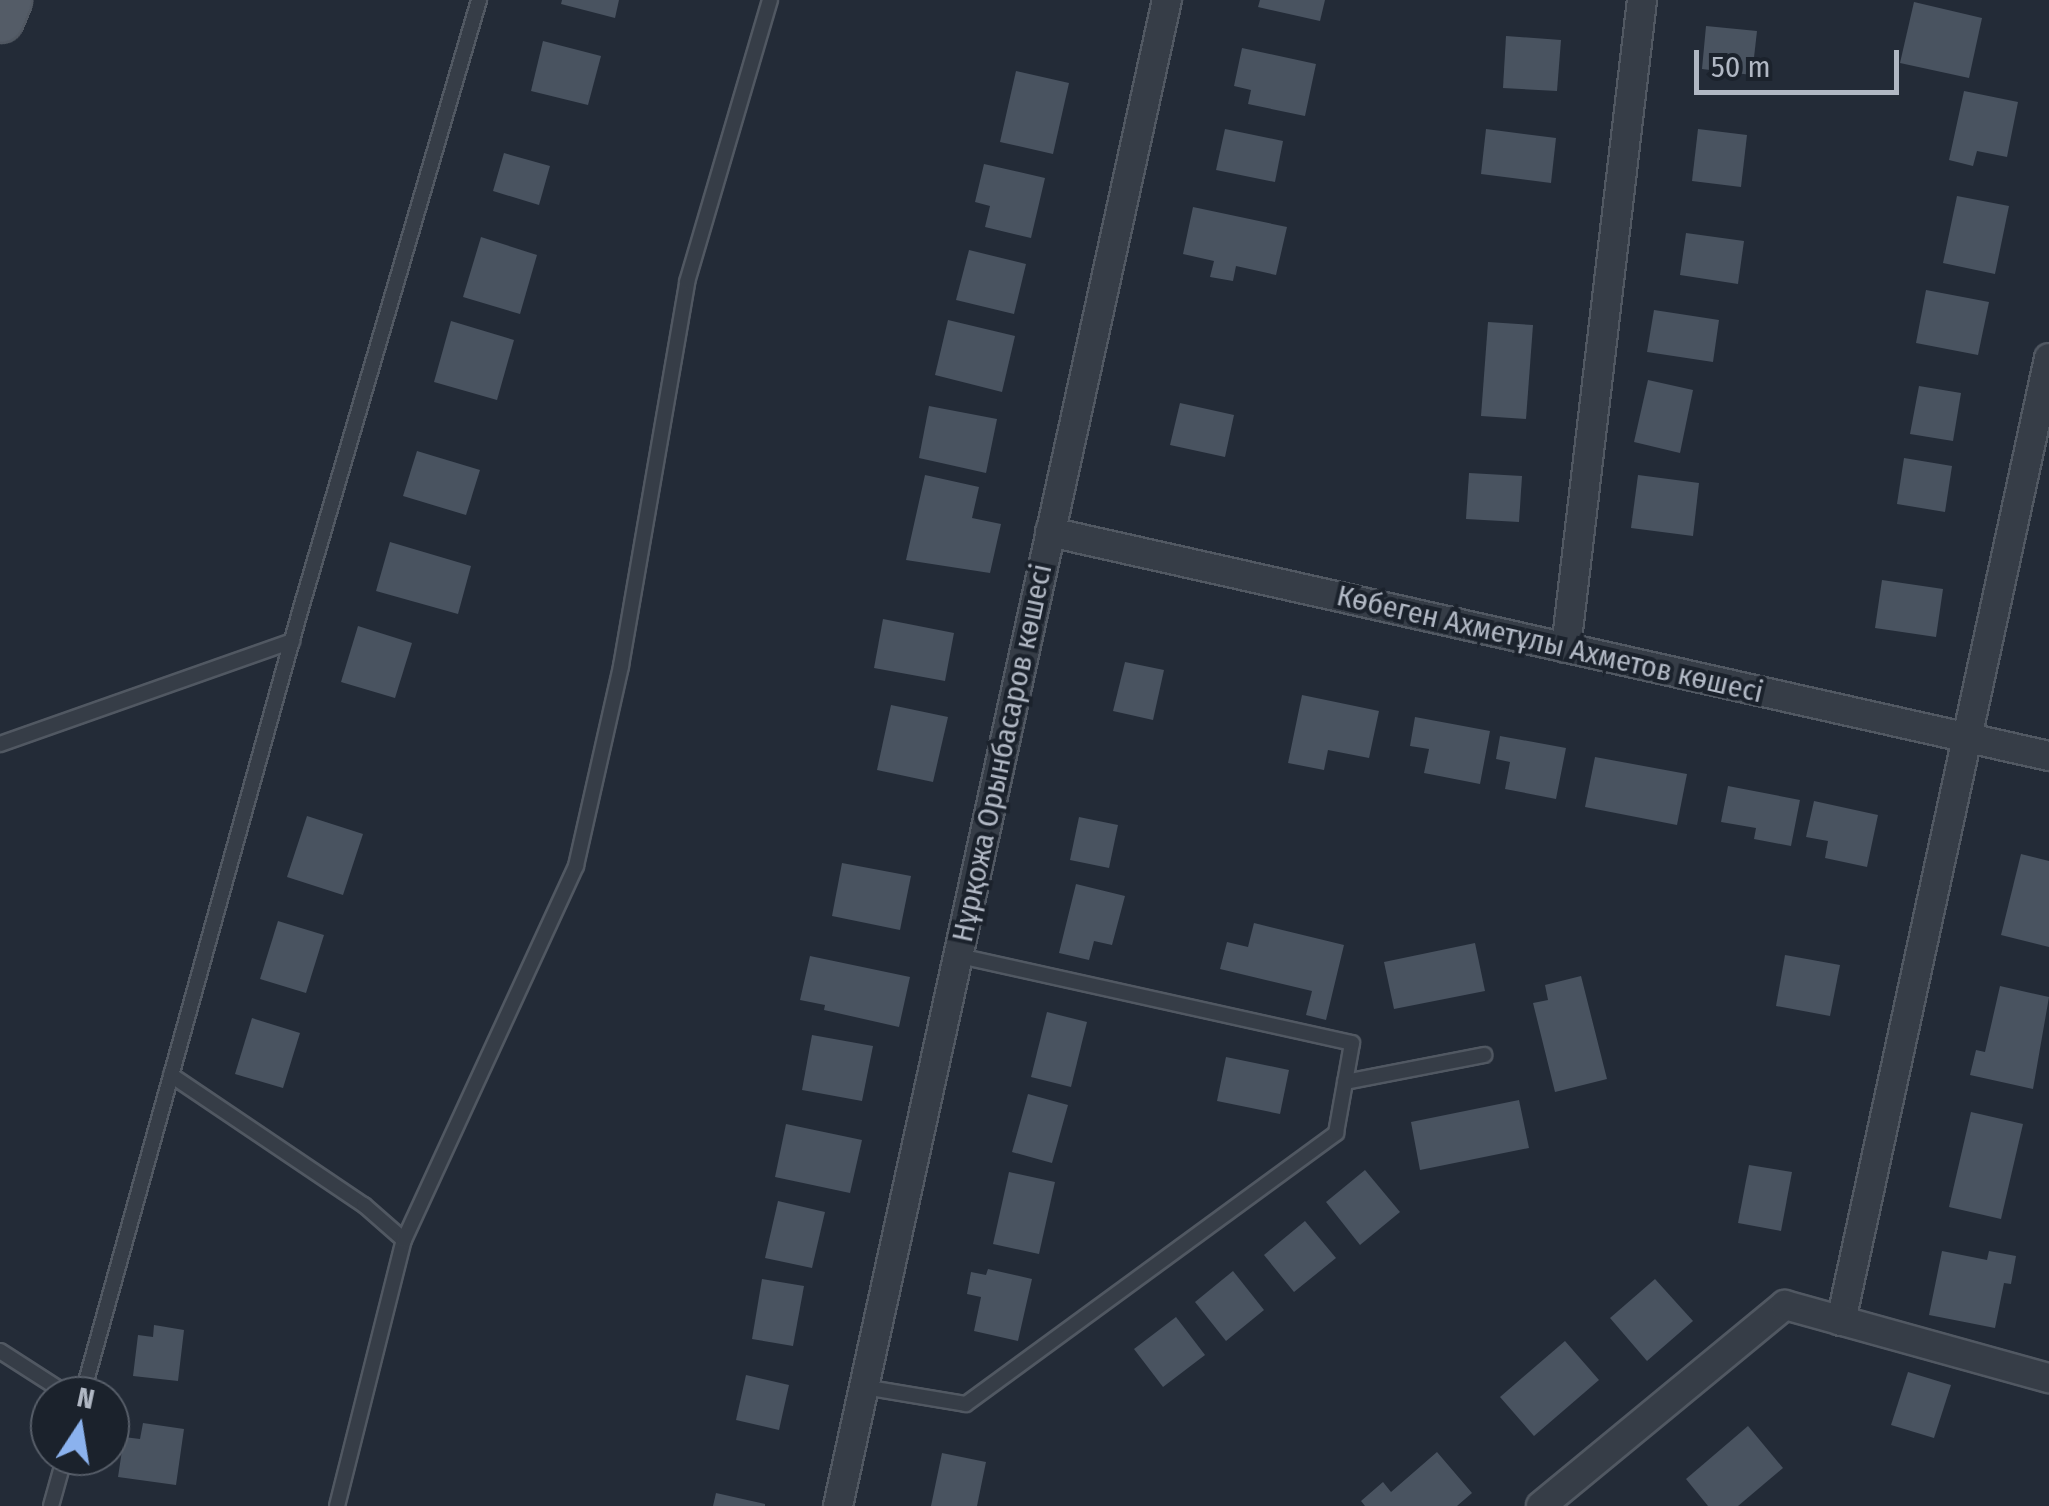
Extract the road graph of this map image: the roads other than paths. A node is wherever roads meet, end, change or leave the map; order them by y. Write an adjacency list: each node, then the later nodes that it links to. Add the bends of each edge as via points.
1 (8, 0): 6 (main road)
2 (478, 0): 9 (lane)
3 (770, 0): 18 (lane, via 688,282 620,666 576,866)
4 (1167, 0): 8 (street, Нұрқожа Орынбасаров көшесі)
5 (1642, 0): 10 (street)
6 (0, 19)
7 (2049, 358): 11 (street)
8 (1050, 532): 10 (street, Көбеген Ахметұлы Ахметов көшесі); 14 (street, Нұрқожа Орынбасаров көшесі)
9 (292, 640): 12 (lane); 16 (lane)
10 (1566, 648): 11 (street, Көбеген Ахметұлы Ахметов көшесі)
11 (1968, 737): 13 (street, Көбеген Ахметұлы Ахметов көшесі); 19 (street)
12 (0, 744)
13 (2049, 756)
14 (958, 956): 17 (lane, via 1352,1043); 24 (street, Нұрқожа Орынбасаров көшесі)
15 (1484, 1056): 17 (lane)
16 (171, 1075): 18 (lane, via 364,1205); 22 (lane)
17 (1345, 1082): 24 (lane, via 1336,1134 966,1404)
18 (404, 1240): 27 (lane)
19 (1842, 1321): 23 (street); 29 (street, via 1786,1306)
20 (0, 1351): 21 (lane)
21 (39, 1376)
22 (88, 1376)
23 (2049, 1378)
24 (864, 1387): 28 (street, Нұрқожа Орынбасаров көшесі)
25 (59, 1476): 26 (lane)
26 (51, 1506)
27 (337, 1506)
28 (838, 1506)
29 (1541, 1506)

